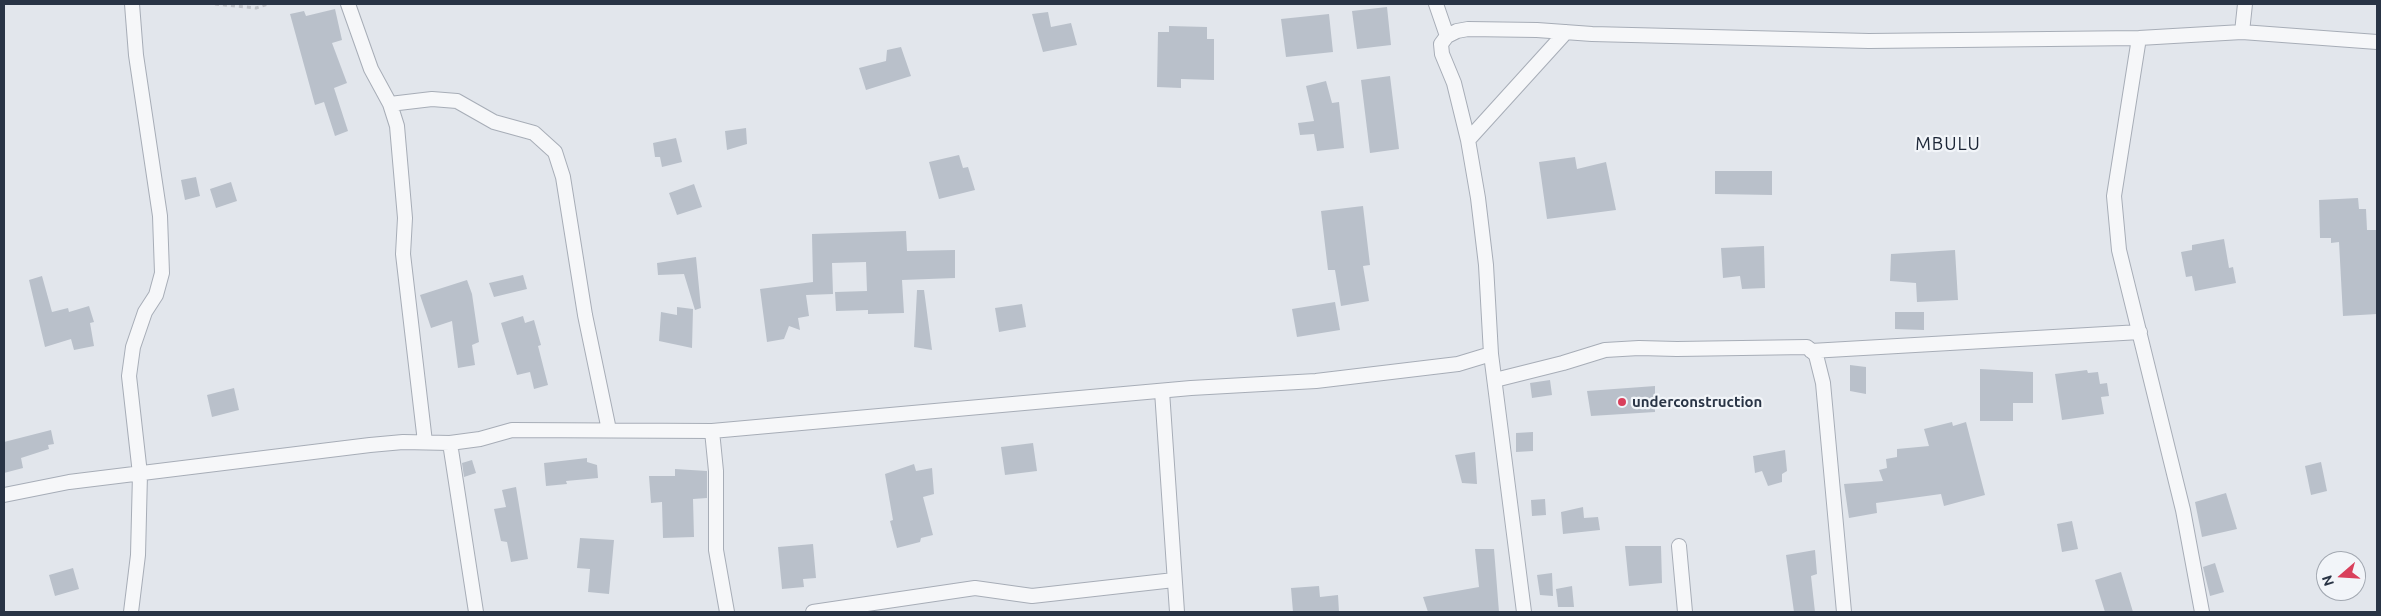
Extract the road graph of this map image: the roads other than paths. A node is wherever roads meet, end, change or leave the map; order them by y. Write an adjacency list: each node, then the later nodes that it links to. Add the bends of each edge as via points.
1 (132, 4): 21 (street, via 136,55 160,216 162,273 133,347 130,376)
2 (348, 4): 10 (street, via 371,69)
3 (1436, 4): 7 (street)
4 (2245, 4): 6 (street)
5 (1566, 32): 7 (street, via 1468,29 1457,30); 8 (street, via 1869,40); 11 (street)
6 (2242, 32): 8 (street); 9 (street)
7 (1447, 36): 11 (street, via 1441,44 1442,54 1454,83)
8 (2139, 38): 12 (street, via 2114,196 2119,250)
9 (2377, 42)
10 (390, 104): 17 (street, via 432,99 457,101 494,122 534,134 555,152 563,177 585,315); 19 (street, via 404,191 403,254)
11 (1468, 140): 14 (street, via 1486,266)
12 (2140, 332): 13 (street); 33 (street, via 2183,510)
13 (1811, 351): 15 (street, via 1807,347 1605,350); 32 (street, via 1816,355 1823,383)
14 (1491, 354): 15 (street); 16 (street, via 1458,364 1316,381)
15 (1495, 380): 30 (street)
16 (1162, 391): 18 (street); 24 (street)
17 (608, 430): 18 (street); 20 (street, via 512,430)
18 (712, 431): 27 (street, via 716,471 716,550)
19 (426, 442): 20 (street); 21 (street, via 370,445)
20 (450, 443): 26 (street)
21 (140, 474): 22 (street, via 70,482); 25 (street, via 138,555)
22 (4, 495)
23 (1679, 546): 31 (street)
24 (1174, 580): 28 (street, via 1032,596 975,588); 29 (street)
25 (131, 612)
26 (476, 612)
27 (727, 612)
28 (813, 612)
29 (1177, 612)
30 (1524, 612)
31 (1685, 612)
32 (1844, 612)
33 (2202, 612)

